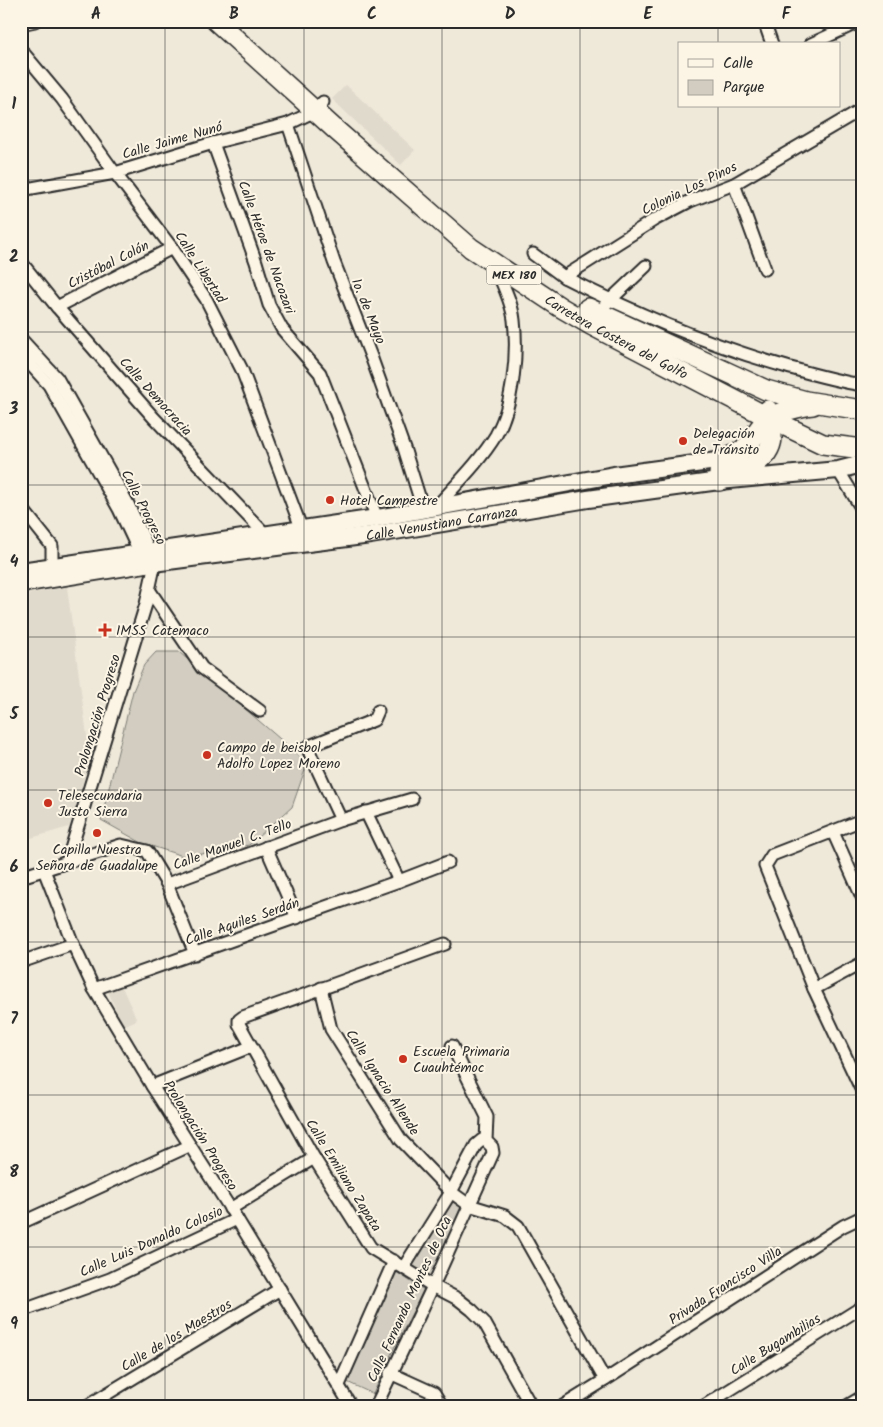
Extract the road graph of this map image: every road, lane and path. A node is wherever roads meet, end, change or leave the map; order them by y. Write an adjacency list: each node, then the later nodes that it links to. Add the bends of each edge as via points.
1 (35, 21): 6 (street)
2 (216, 21): 10 (main road, Carretera Costera del Golfo / MEX 180)
3 (234, 21): 10 (main road, Carretera Costera del Golfo / MEX 180)
4 (764, 21): 7 (street)
5 (861, 21): 8 (street)
6 (21, 24)
7 (771, 42)
8 (815, 42)
9 (21, 50): 14 (street, Calle Libertad, via 62,99)
10 (320, 107): 12 (street, Calle Jaime Nunó); 20 (main road, Carretera Costera del Golfo / MEX 180, via 443,224 471,248); 25 (main road, Carretera Costera del Golfo / MEX 180, via 472,232 558,291)
11 (862, 109): 15 (street, Colonia Los Pinos)
12 (288, 124): 13 (street, Calle Jaime Nunó); 40 (street, 1o. de Mayo, via 334,262 404,448)
13 (213, 143): 14 (street, Calle Jaime Nunó); 42 (street, Calle Héroe de Nacozari, via 269,305 282,329 320,373)
14 (115, 173): 16 (street, Calle Jaime Nunó); 17 (street, Calle Libertad)
15 (734, 184): 22 (street); 23 (street, Colonia Los Pinos, via 690,200)
16 (21, 190)
17 (172, 248): 24 (street, Cristóbal Colón); 43 (street, Calle Libertad, via 206,299 242,370)
18 (534, 254): 23 (street)
19 (21, 262): 24 (street, Calle Democracia)
20 (494, 262): 25 (main road, Carretera Costera del Golfo / MEX 180, via 560,306); 40 (street, via 514,319 514,363 508,405 496,435 470,469)
21 (646, 266): 25 (street)
22 (765, 269)
23 (564, 277): 25 (street)
24 (57, 307): 44 (street, Calle Democracia)
25 (599, 313): 29 (main road, Carretera Costera del Golfo / MEX 180); 30 (street, via 671,328 761,359); 33 (main road, Carretera Costera del Golfo / MEX 180)
26 (21, 339): 28 (street, Calle Progreso)
27 (21, 354): 28 (street, Calle Progreso)
28 (53, 382): 45 (street, Calle Progreso, via 128,504)
29 (755, 385): 31 (main road, Carretera Costera del Golfo / MEX 180); 33 (main road, via 768,405)
30 (862, 385)
31 (822, 404): 32 (main road, Carretera Costera del Golfo / MEX 180); 33 (main road)
32 (862, 410)
33 (769, 418): 34 (main road, Carretera Costera del Golfo / MEX 180, via 823,444); 35 (main road, via 746,448); 38 (main road, via 772,441 767,451 749,469)
34 (862, 449)
35 (724, 460): 38 (main road, via 718,469); 40 (main road, Calle Venustiano Carranza, via 614,474)
36 (862, 464): 37 (main road, Calle Venustiano Carranza)
37 (838, 470): 38 (main road, Calle Venustiano Carranza); 41 (street)
38 (718, 481): 44 (main road, Calle Venustiano Carranza, via 371,535)
39 (21, 507): 46 (street, via 52,546)
40 (430, 507): 42 (main road, Calle Venustiano Carranza)
41 (862, 509)
42 (377, 518): 43 (main road, Calle Venustiano Carranza)
43 (302, 530): 44 (main road, Calle Venustiano Carranza)
44 (267, 542): 45 (main road, Calle Venustiano Carranza)
45 (148, 562): 46 (main road, Calle Venustiano Carranza); 48 (main road, Calle Venustiano Carranza); 49 (street, Prolongación Progreso)
46 (52, 566): 47 (main road, Calle Venustiano Carranza)
47 (21, 570)
48 (21, 584)
49 (150, 591): 50 (street, via 202,668); 58 (street, Prolongación Progreso)
50 (260, 712)
51 (376, 716): 54 (street, via 307,746)
52 (412, 799): 53 (street, Calle Manuel C. Tello)
53 (366, 812): 54 (street, Calle Manuel C. Tello); 62 (street)
54 (341, 820): 57 (street, Calle Manuel C. Tello)
55 (862, 820): 56 (street)
56 (833, 832): 64 (street); 73 (street, via 772,855 765,866)
57 (266, 847): 63 (street, Calle Manuel C. Tello); 65 (street)
58 (67, 862): 60 (street, Calle Manuel C. Tello); 63 (street, Calle Manuel C. Tello, via 121,845 147,851)
59 (448, 862): 62 (street, Calle Aquiles Serdán)
60 (44, 870): 61 (street, Calle Manuel C. Tello); 66 (street, Prolongación Progreso)
61 (21, 877)
62 (399, 882): 65 (street, Calle Aquiles Serdán)
63 (167, 884): 68 (street)
64 (862, 897)
65 (297, 918): 68 (street, Calle Aquiles Serdán)
66 (73, 944): 69 (street); 72 (street, Prolongación Progreso)
67 (445, 944): 71 (street)
68 (196, 954): 72 (street, Calle Aquiles Serdán)
69 (21, 962)
70 (862, 963): 73 (street)
71 (321, 988): 75 (street, Calle Emiliano Zapata, via 239,1020); 81 (street, Calle Ignacio Allende, via 331,1029 382,1112 401,1140)
72 (94, 989): 76 (street, Prolongación Progreso)
73 (814, 989): 77 (street)
74 (452, 1046): 78 (street, via 487,1117)
75 (250, 1047): 76 (street); 80 (street, Calle Emiliano Zapata)
76 (152, 1086): 79 (street, Prolongación Progreso)
77 (862, 1091)
78 (486, 1141): 81 (street, Calle Fernando Montes de Oca, via 476,1145); 82 (street, Calle Fernando Montes de Oca, via 492,1146 493,1153)
79 (189, 1146): 83 (street, Prolongación Progreso); 85 (street)
80 (314, 1158): 83 (street, Calle Luis Donaldo Colosio); 86 (street, Calle Emiliano Zapata, via 371,1248)
81 (451, 1192): 82 (street, Calle Ignacio Allende); 86 (street, Calle Fernando Montes de Oca)
82 (469, 1205): 87 (street, Calle Fernando Montes de Oca); 92 (street, Calle Ignacio Allende, via 505,1216 518,1226)
83 (234, 1214): 88 (street, Prolongación Progreso); 90 (street, Calle Luis Donaldo Colosio, via 110,1279)
84 (862, 1217): 92 (street, Privada Francisco Villa)
85 (21, 1223)
86 (399, 1264): 87 (street, Calle Emiliano Zapata); 93 (street, Calle Fernando Montes de Oca)
87 (433, 1286): 91 (street, Calle Fernando Montes de Oca); 99 (street, Calle Emiliano Zapata, via 458,1299 484,1322)
88 (280, 1289): 93 (street, Prolongación Progreso); 95 (street, Calle de los Maestros)
89 (862, 1307): 101 (street, Calle Bugambilias)
90 (21, 1311)
91 (390, 1373): 97 (street, Calle Fernando Montes de Oca); 98 (street, via 434,1393)
92 (605, 1380): 100 (street, Privada Francisco Villa)
93 (339, 1385): 96 (street, Prolongación Progreso)
94 (862, 1397): 102 (street)
95 (87, 1406)
96 (351, 1406)
97 (376, 1406)
98 (442, 1406)
99 (531, 1406)
100 (563, 1406)
101 (704, 1406)
102 (847, 1406)

